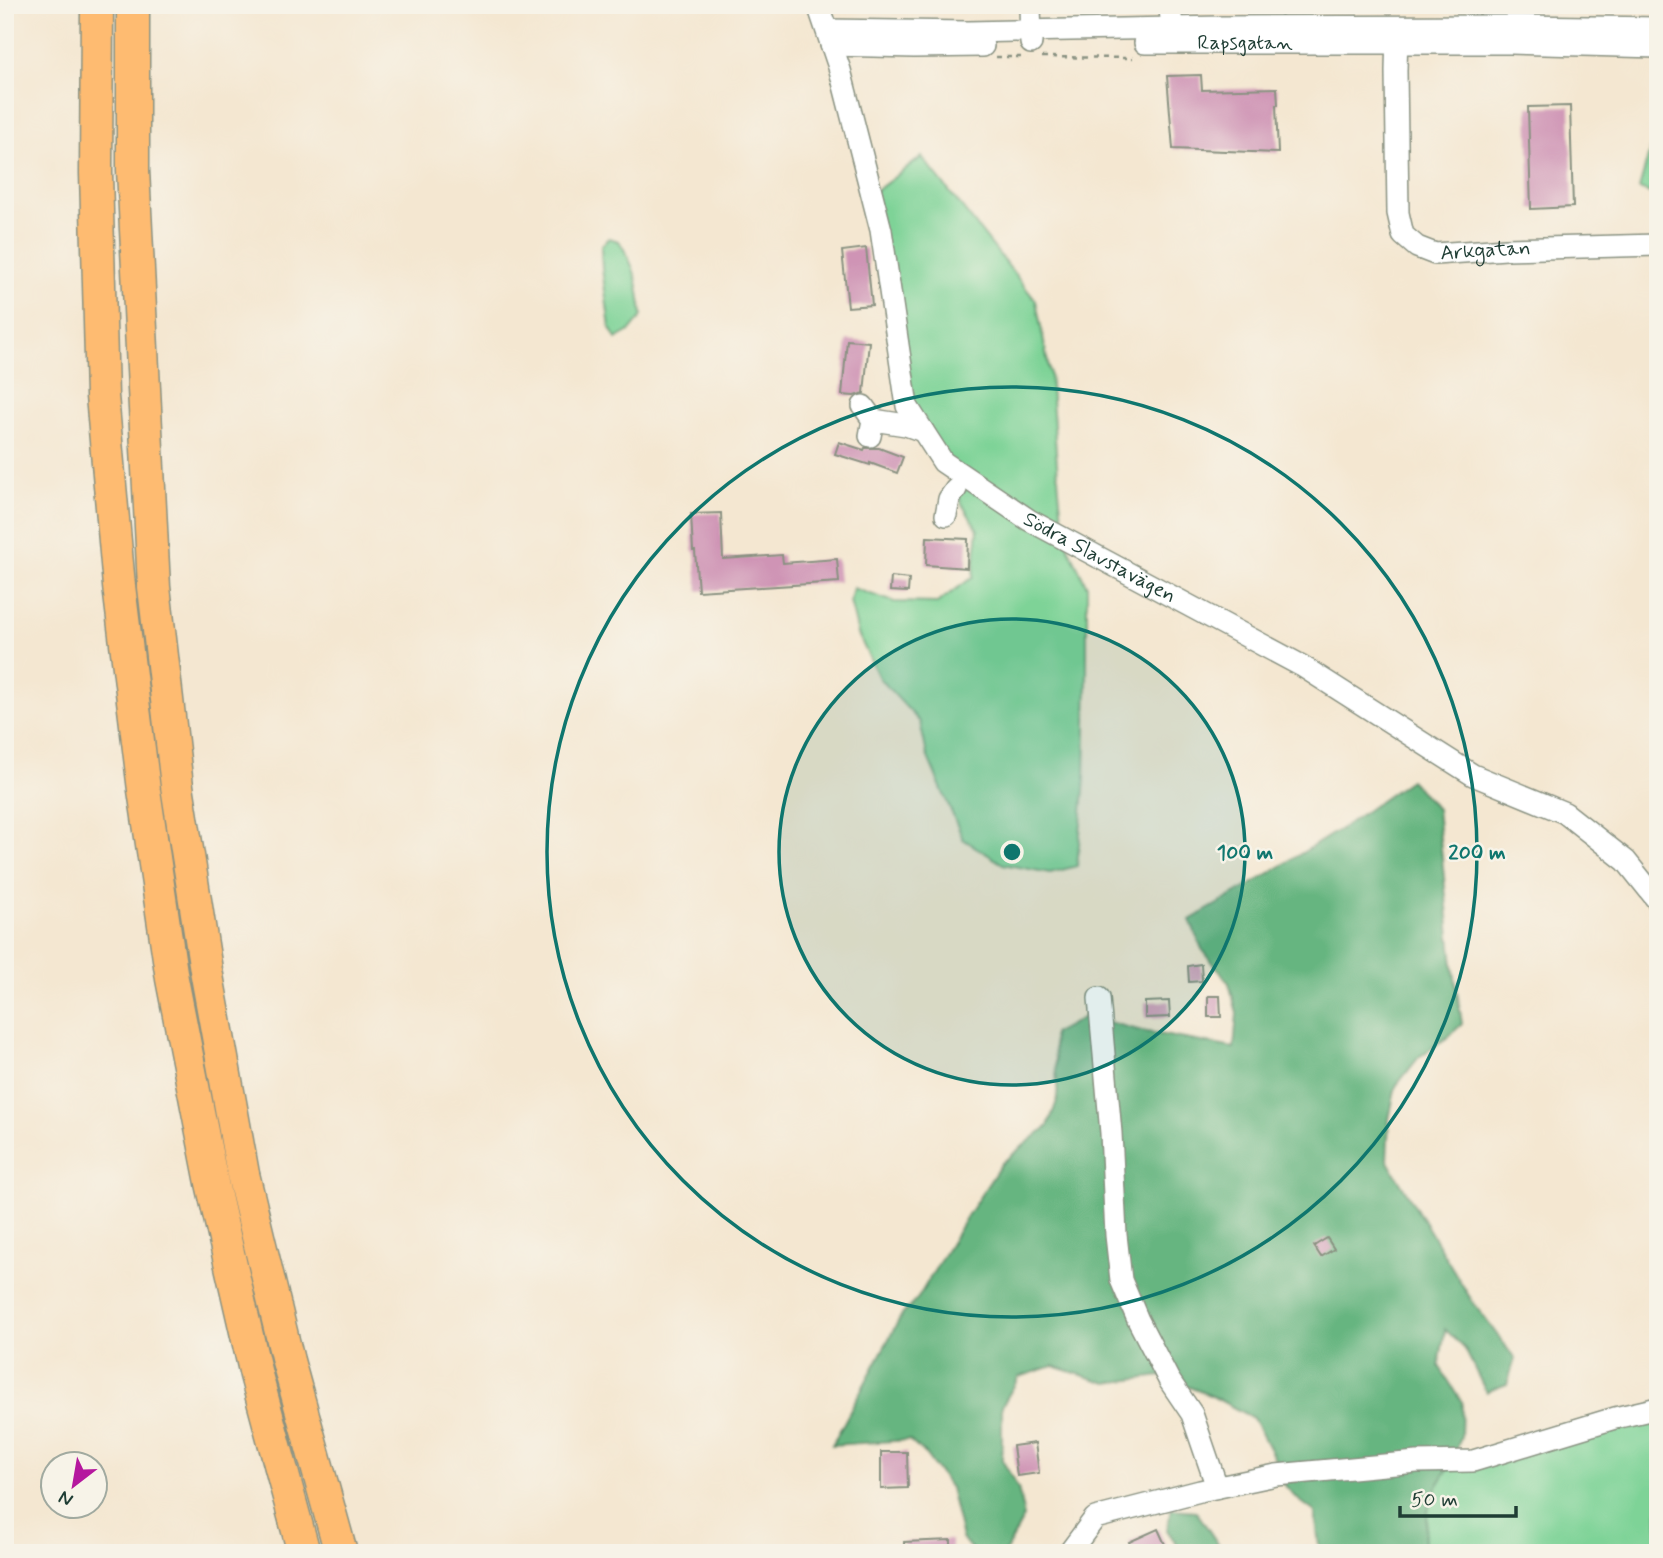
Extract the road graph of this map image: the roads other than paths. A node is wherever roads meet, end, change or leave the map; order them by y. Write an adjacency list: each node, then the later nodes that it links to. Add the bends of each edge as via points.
1 (97, 5): 22 (highway, via 102,396 144,790 172,979 212,1183 256,1375)
2 (133, 5): 23 (highway, via 133,170 154,587 177,786 243,1174)
3 (818, 5): 10 (street, Södra Slavstavägen)
4 (1031, 5): 11 (street)
5 (1169, 5): 8 (street)
6 (1589, 16): 7 (street, Rapsgatan); 9 (street, Rapsgatan)
7 (1658, 27)
8 (1174, 36): 9 (street, Rapsgatan, via 1222,27); 11 (street, Rapsgatan)
9 (1397, 36): 12 (street, Rapsgatan); 13 (street, Arkgatan, via 1398,213 1403,235 1417,247 1435,254)
10 (829, 38): 11 (street, Rapsgatan, via 968,32); 15 (street, Södra Slavstavägen, via 881,230 907,406)
11 (1031, 38)
12 (1658, 47)
13 (1658, 245)
14 (868, 421): 15 (street)
15 (923, 431): 18 (street, Södra Slavstavägen, via 943,462 1029,520 1302,666 1473,775 1565,813 1626,861)
16 (956, 489): 17 (street)
17 (946, 515)
18 (1658, 901)
19 (1099, 998): 21 (street, via 1121,1280 1169,1380 1192,1414)
20 (1658, 1408): 21 (street, via 1473,1461 1290,1474)
21 (1217, 1488): 24 (street, via 1095,1518)
22 (304, 1553)
23 (341, 1553)
24 (1069, 1553)

